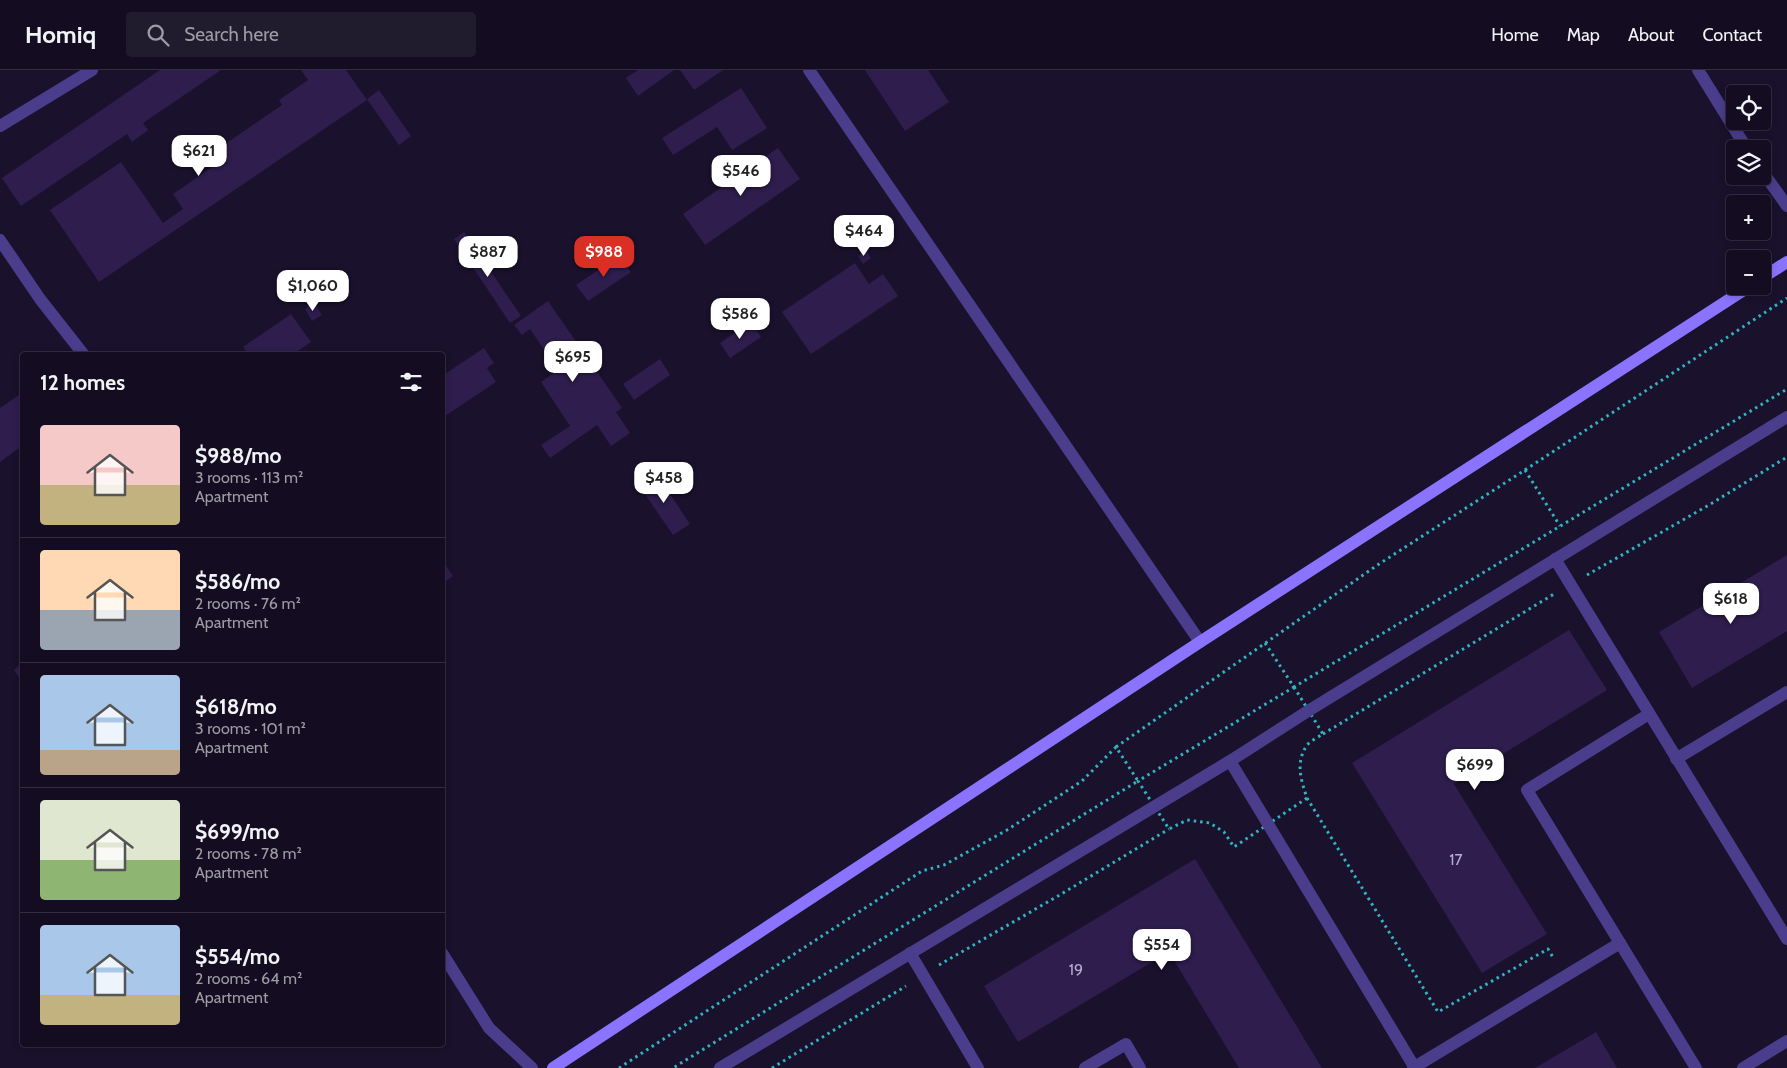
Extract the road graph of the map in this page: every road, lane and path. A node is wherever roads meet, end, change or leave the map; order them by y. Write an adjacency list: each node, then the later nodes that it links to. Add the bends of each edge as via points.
1 (92, 70): 4 (street)
2 (808, 70): 19 (street)
3 (1698, 70): 5 (street)
4 (0, 126)
5 (1741, 140)
6 (1771, 184): 7 (street)
7 (1787, 206)
8 (0, 240): 13 (street)
9 (1787, 262): 10 (street)
10 (1771, 272)
11 (1736, 295): 19 (street)
12 (1787, 298): 16 (path)
13 (82, 352)
14 (1787, 390): 17 (path)
15 (1787, 417): 18 (street)
16 (1525, 470): 17 (path); 20 (path, via 1379,564)
17 (1560, 526): 20 (path, via 1294,688)
18 (1555, 559): 22 (street); 25 (street)
19 (1200, 642): 36 (street)
20 (1265, 643): 23 (path)
21 (1787, 692): 24 (street)
22 (1649, 714): 24 (street); 29 (street, via 1527,790)
23 (1116, 747): 37 (path, via 1082,781 1007,830 944,865 922,871); 38 (path, via 1138,781)
24 (1676, 759): 28 (street)
25 (1230, 761): 30 (street); 44 (street)
26 (1307, 798): 33 (path, via 1438,1012 1548,949)
27 (1169, 829): 32 (path)
28 (1787, 939)
29 (1620, 943): 33 (street); 45 (street)
30 (910, 953): 32 (street); 39 (street)
31 (445, 958): 35 (street, via 489,1028)
32 (923, 975): 40 (path); 41 (street)
33 (1564, 977): 44 (street)
34 (1787, 1041): 46 (street)
35 (532, 1068)
36 (553, 1068)
37 (619, 1068)
38 (673, 1068)
39 (720, 1068)
40 (772, 1068)
41 (978, 1068)
42 (1085, 1068): 43 (street, via 1126,1044)
43 (1140, 1068)
44 (1414, 1068)
45 (1696, 1068)
46 (1742, 1068)

